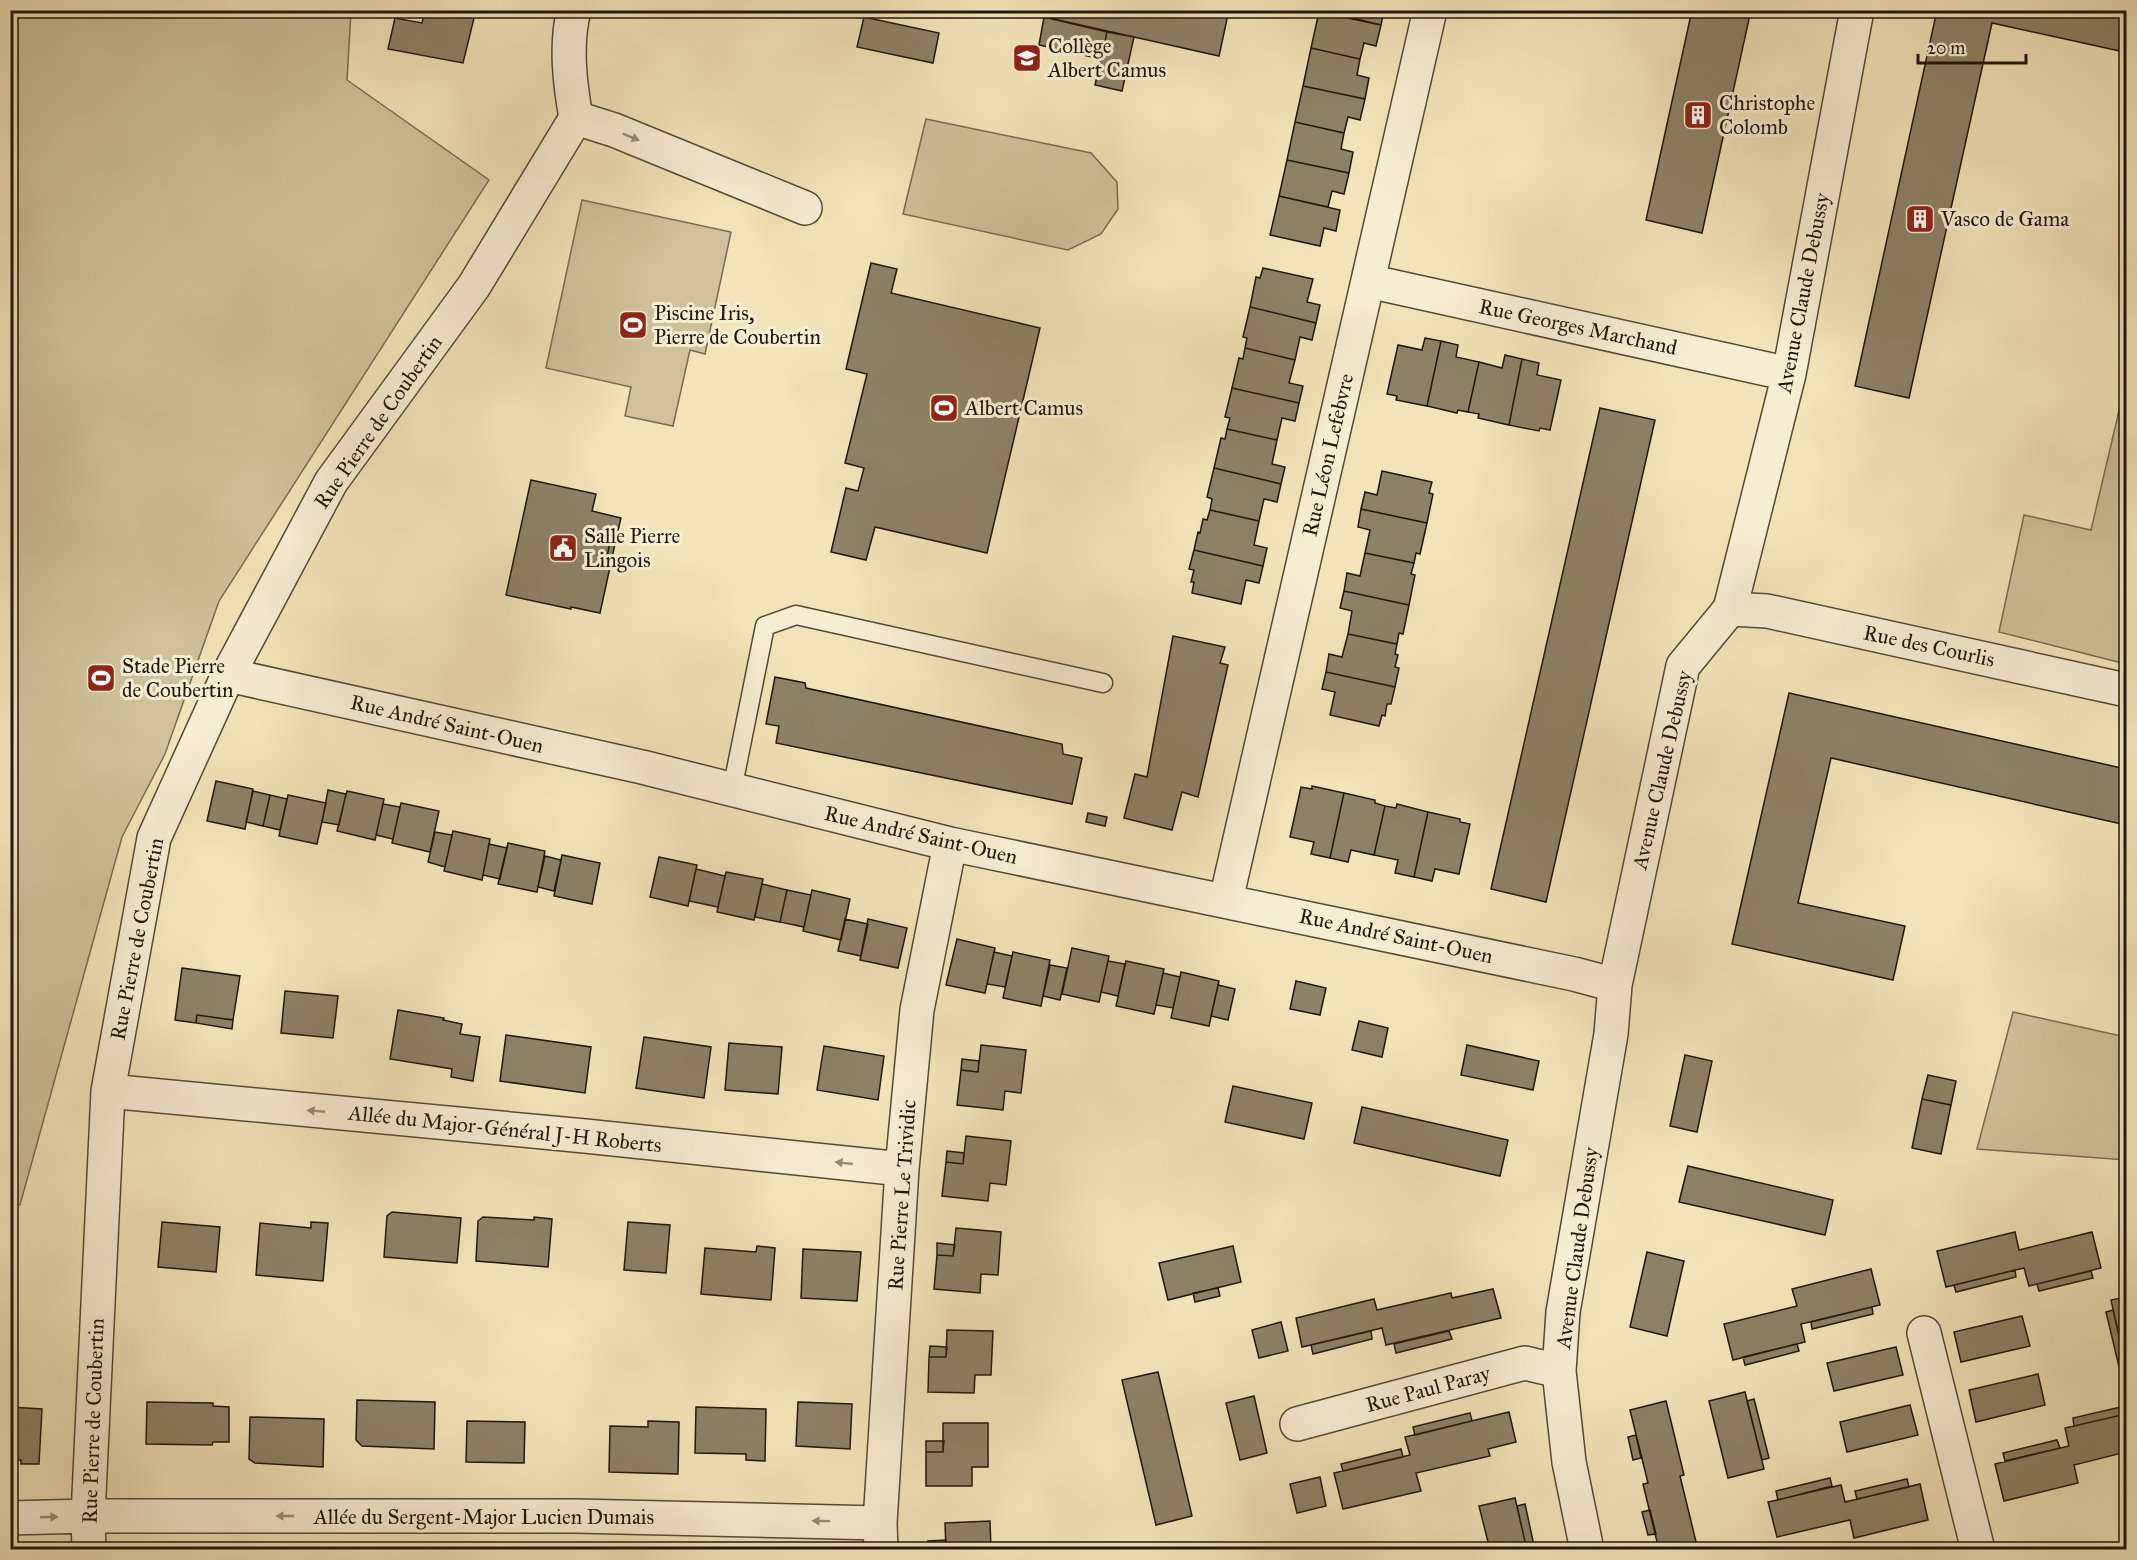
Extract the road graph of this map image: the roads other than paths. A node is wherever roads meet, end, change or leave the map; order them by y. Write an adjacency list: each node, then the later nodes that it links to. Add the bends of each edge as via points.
1 (574, 10): 4 (street, via 570,84)
2 (1431, 10): 6 (street, Rue Léon Lefebvre)
3 (1857, 10): 7 (street, Avenue Claude Debussy)
4 (576, 118): 5 (street, one-way to 5); 9 (street, Rue Pierre de Coubertin, via 474,286 331,482)
5 (805, 208)
6 (1368, 281): 7 (street, Rue Georges Marchand); 14 (street, Rue Léon Lefebvre)
7 (1788, 374): 8 (street, Avenue Claude Debussy)
8 (1730, 609): 11 (street, Rue des Courlis, via 1767,611); 15 (street, Avenue Claude Debussy, via 1683,666)
9 (228, 675): 12 (street, Rue André Saint-Ouen); 16 (street, Rue Pierre de Coubertin, via 154,838)
10 (1103, 683): 12 (lane, via 796,615 765,626)
11 (2127, 690)
12 (732, 790): 13 (street, Rue André Saint-Ouen)
13 (950, 844): 14 (street, Rue André Saint-Ouen); 17 (street, Rue Pierre Le Trividic, via 917,1010)
14 (1226, 900): 15 (street, Rue André Saint-Ouen)
15 (1615, 985): 19 (street, Avenue Claude Debussy, via 1611,1034 1563,1312)
16 (108, 1091): 17 (street, Allée du Major-Général J-H Roberts, one-way to 16); 21 (street, Rue Pierre de Coubertin)
17 (902, 1169): 23 (street, Rue Pierre Le Trividic)
18 (1924, 1333): 26 (street)
19 (1559, 1371): 20 (street, Rue Paul Paray, via 1525,1363); 25 (street, Avenue Claude Debussy, via 1569,1462)
20 (1297, 1424)
21 (88, 1516): 22 (street, Allée du Sergent-Major Lucien Dumais, one-way to 21); 23 (street, Allée du Sergent-Major Lucien Dumais, one-way to 21, via 574,1516); 24 (street, Rue Pierre de Coubertin)
22 (10, 1518)
23 (880, 1536)
24 (89, 1550)
25 (1587, 1550)
26 (1978, 1550)

